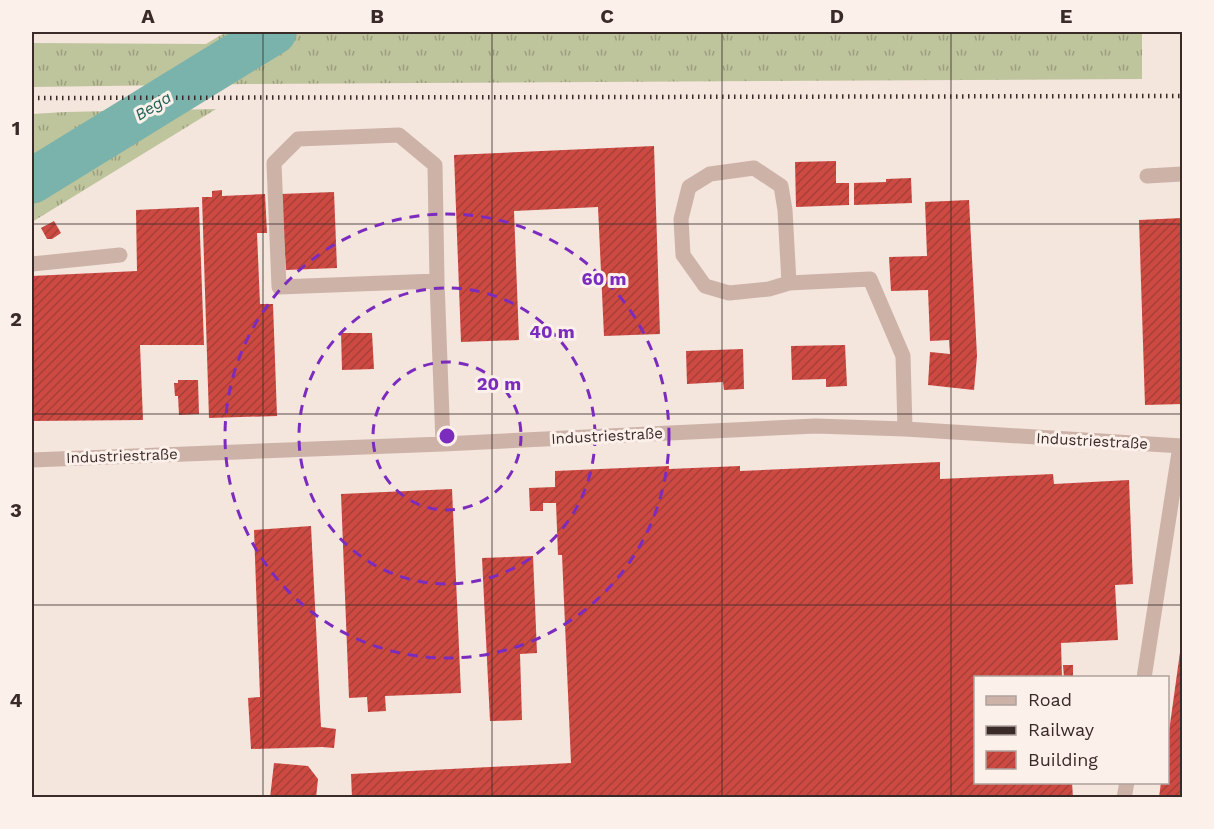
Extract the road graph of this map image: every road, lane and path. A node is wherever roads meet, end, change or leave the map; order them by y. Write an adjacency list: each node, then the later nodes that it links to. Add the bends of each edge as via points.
1 (1182, 174): 2 (street)
2 (1147, 176)
3 (120, 255): 4 (street)
4 (32, 264)
5 (437, 281): 5 (street, via 435,165 399,135 298,139 274,163 279,287); 8 (street)
6 (789, 283): 6 (street, via 781,186 754,168 710,174 689,187 681,219 683,255 705,286 729,293 769,290); 7 (street, via 870,279 903,356)
7 (905, 429): 8 (street, Industriestraße, via 816,426); 9 (street, Industriestraße)
8 (443, 444): 10 (street, Industriestraße)
9 (1181, 446): 11 (street)
10 (32, 460)
11 (1144, 676)

